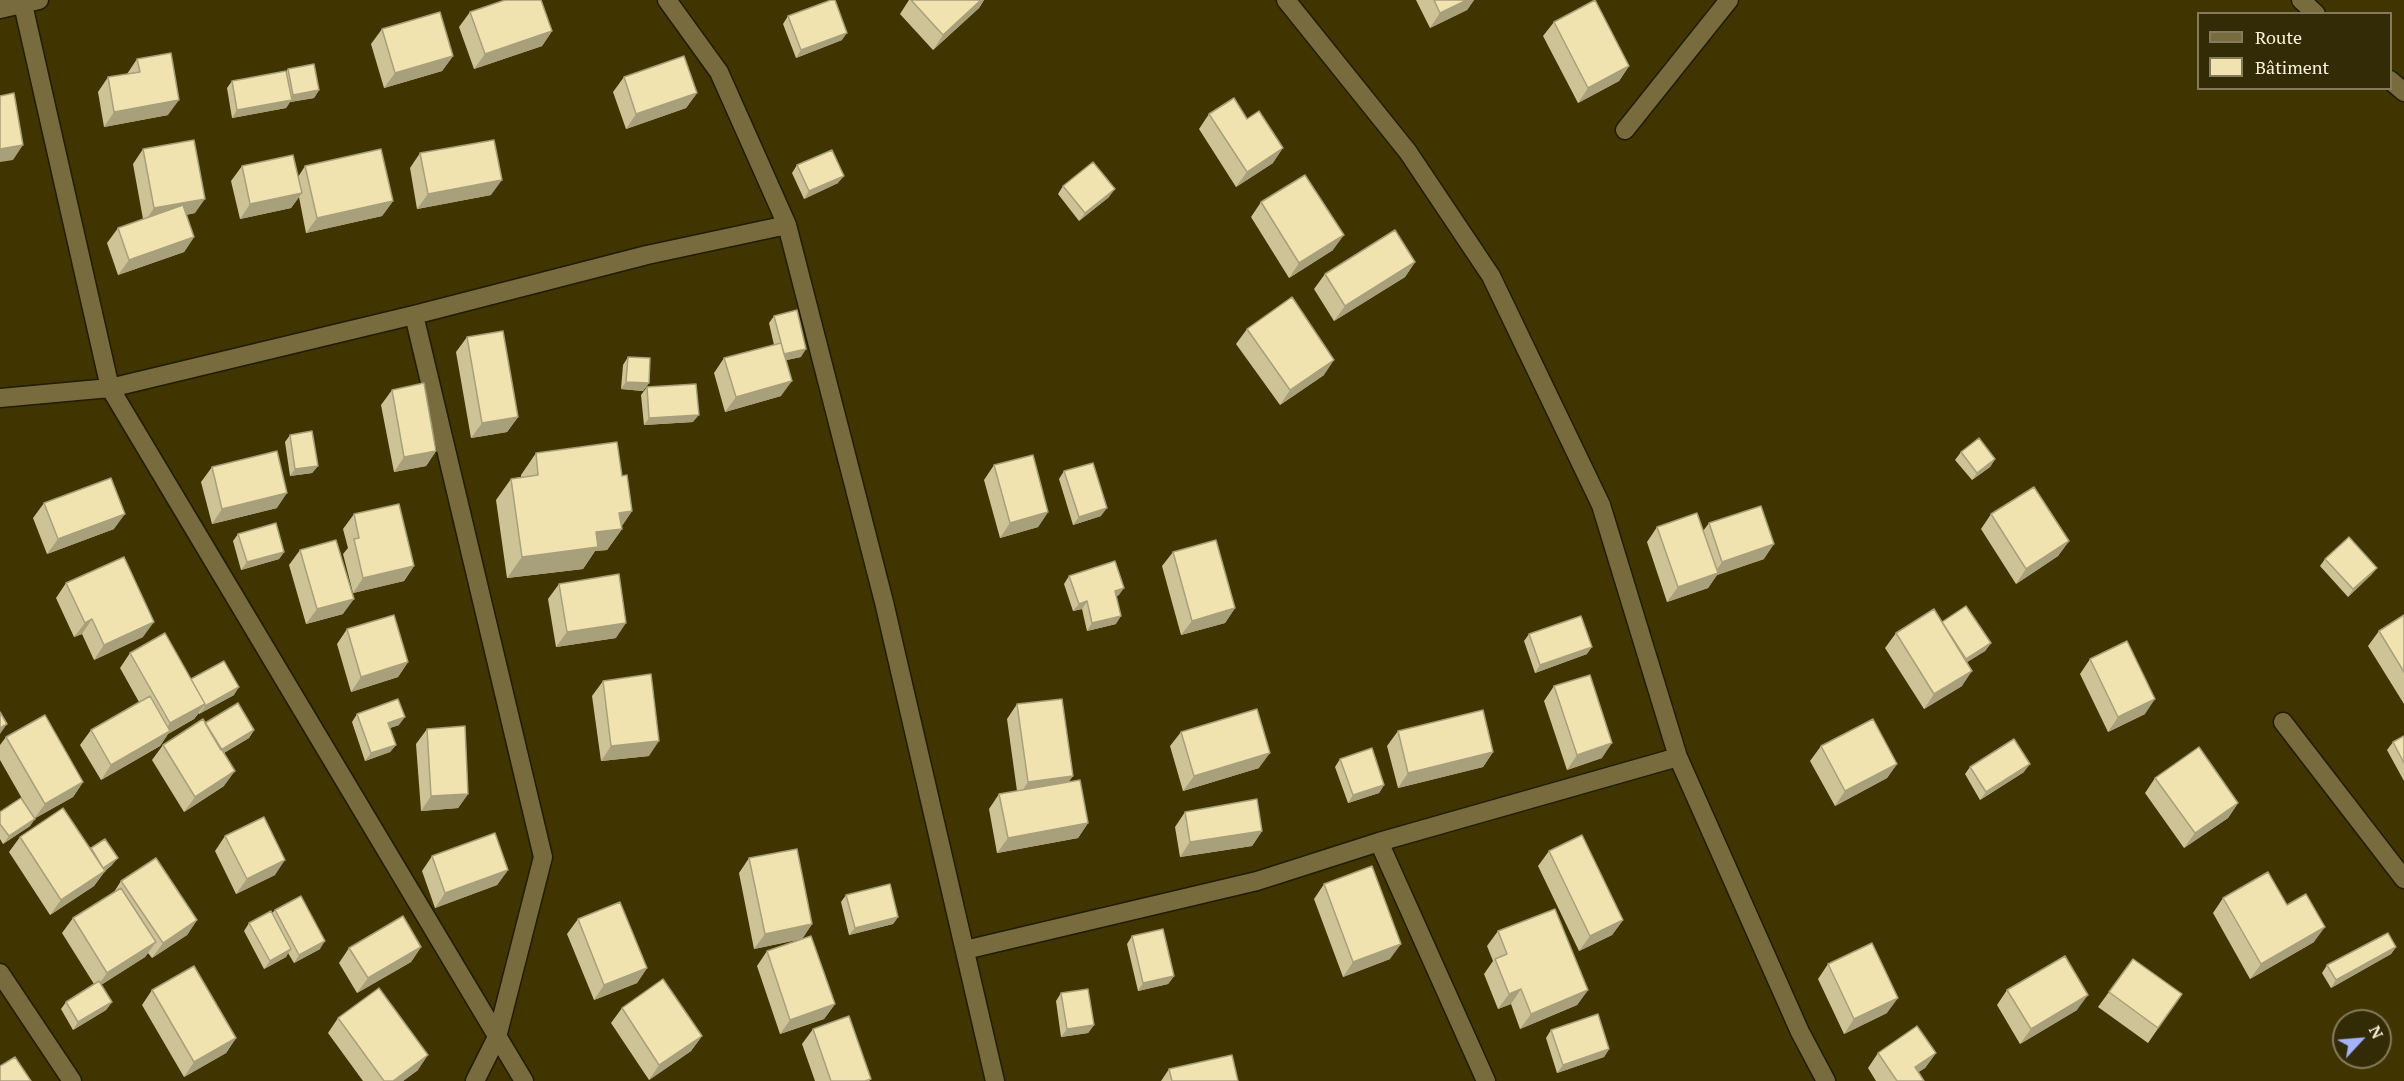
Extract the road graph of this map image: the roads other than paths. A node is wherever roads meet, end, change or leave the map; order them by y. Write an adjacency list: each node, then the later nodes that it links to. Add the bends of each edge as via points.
1 (667, 0): 11 (street, via 719,72)
2 (1286, 0): 16 (street, via 1408,152 1491,276 1601,505)
3 (1729, 0): 10 (street)
4 (2301, 0): 7 (street)
5 (28, 1): 6 (street); 13 (street)
6 (0, 9)
7 (2314, 12)
8 (2392, 81): 9 (street)
9 (2404, 92)
10 (1625, 130)
11 (787, 225): 12 (street, via 647,255); 19 (street, via 884,602)
12 (414, 315): 13 (street); 21 (street, via 543,857)
13 (110, 388): 14 (street); 21 (street)
14 (0, 398)
15 (2283, 722): 18 (street)
16 (1678, 757): 17 (street); 27 (street, via 1800,1032)
17 (1379, 842): 19 (street, via 1257,881); 26 (street)
18 (2404, 879)
19 (965, 950): 25 (street)
20 (0, 973): 22 (street)
21 (497, 1037): 23 (street); 24 (street)
22 (72, 1081)
23 (475, 1081)
24 (525, 1081)
25 (995, 1081)
26 (1486, 1081)
27 (1826, 1081)

